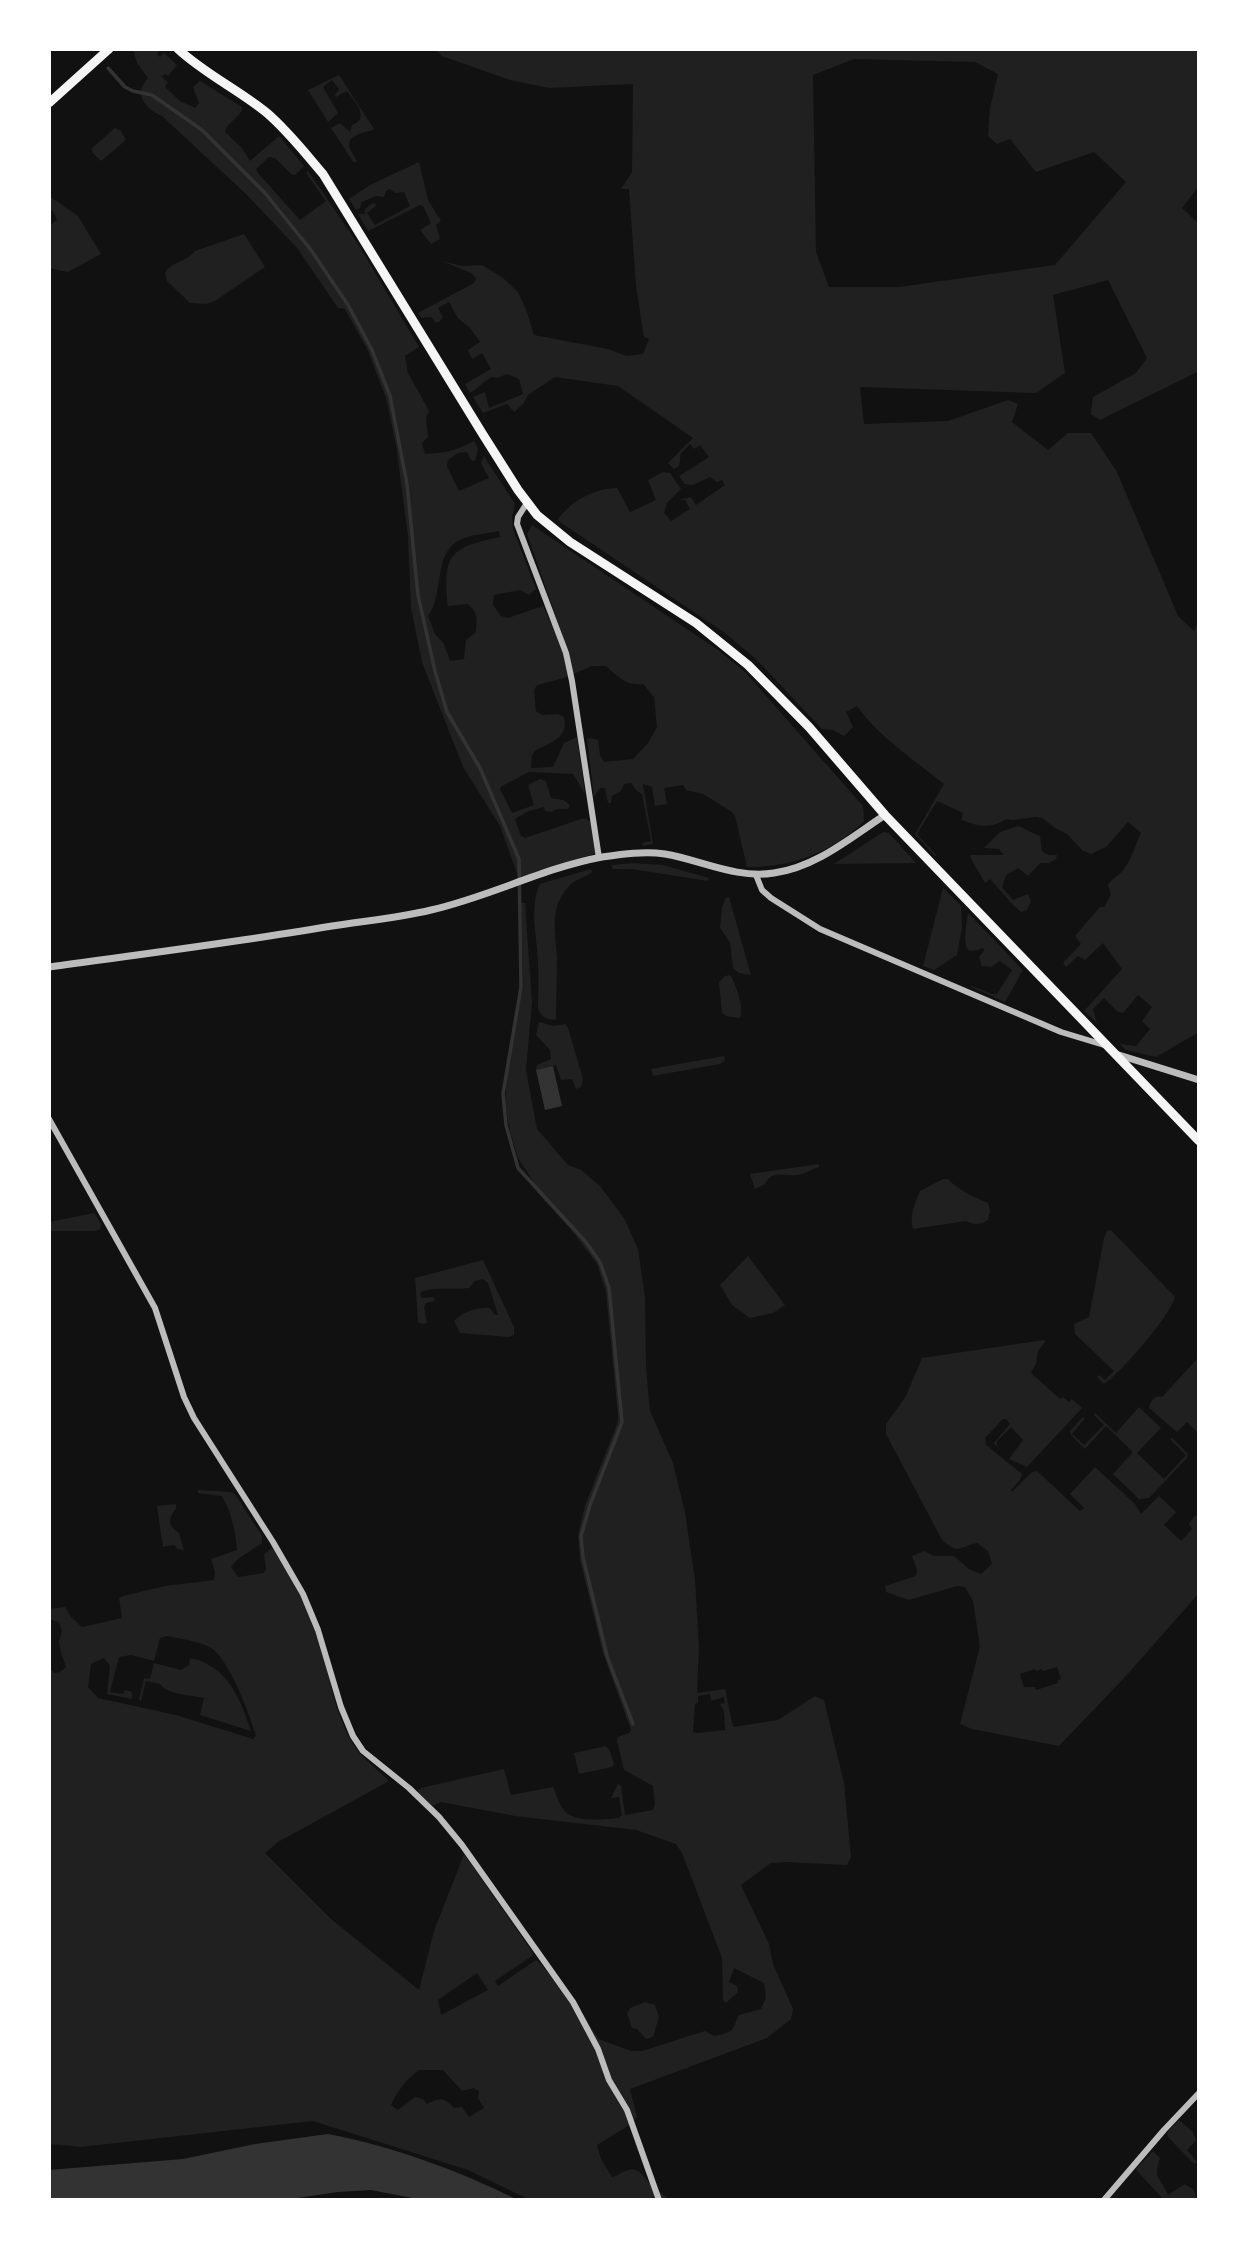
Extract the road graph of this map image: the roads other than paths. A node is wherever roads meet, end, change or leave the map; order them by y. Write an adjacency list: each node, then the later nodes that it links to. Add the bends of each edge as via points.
1 (109, 49): 3 (main road)
2 (178, 49): 4 (main road, via 268,114 323,174)
3 (49, 103)
4 (527, 503): 5 (main road, via 570,542 696,623 748,665); 6 (street, via 517,524 566,653)
5 (885, 815): 7 (street, via 806,864); 9 (main road)
6 (600, 858): 7 (street, via 663,854); 8 (street, via 429,911)
7 (756, 874): 9 (street, via 771,898 820,929 1061,1032)
8 (49, 967)
9 (1110, 1046): 10 (main road)
10 (1119, 1055): 11 (street); 13 (main road)
11 (1199, 1080)
12 (49, 1119): 15 (street, via 155,1308 194,1418 303,1594 353,1736 363,1751 439,1816 573,2002 627,2110)
13 (1199, 1141)
14 (1199, 2093): 16 (street)
15 (659, 2200)
16 (1104, 2200)

